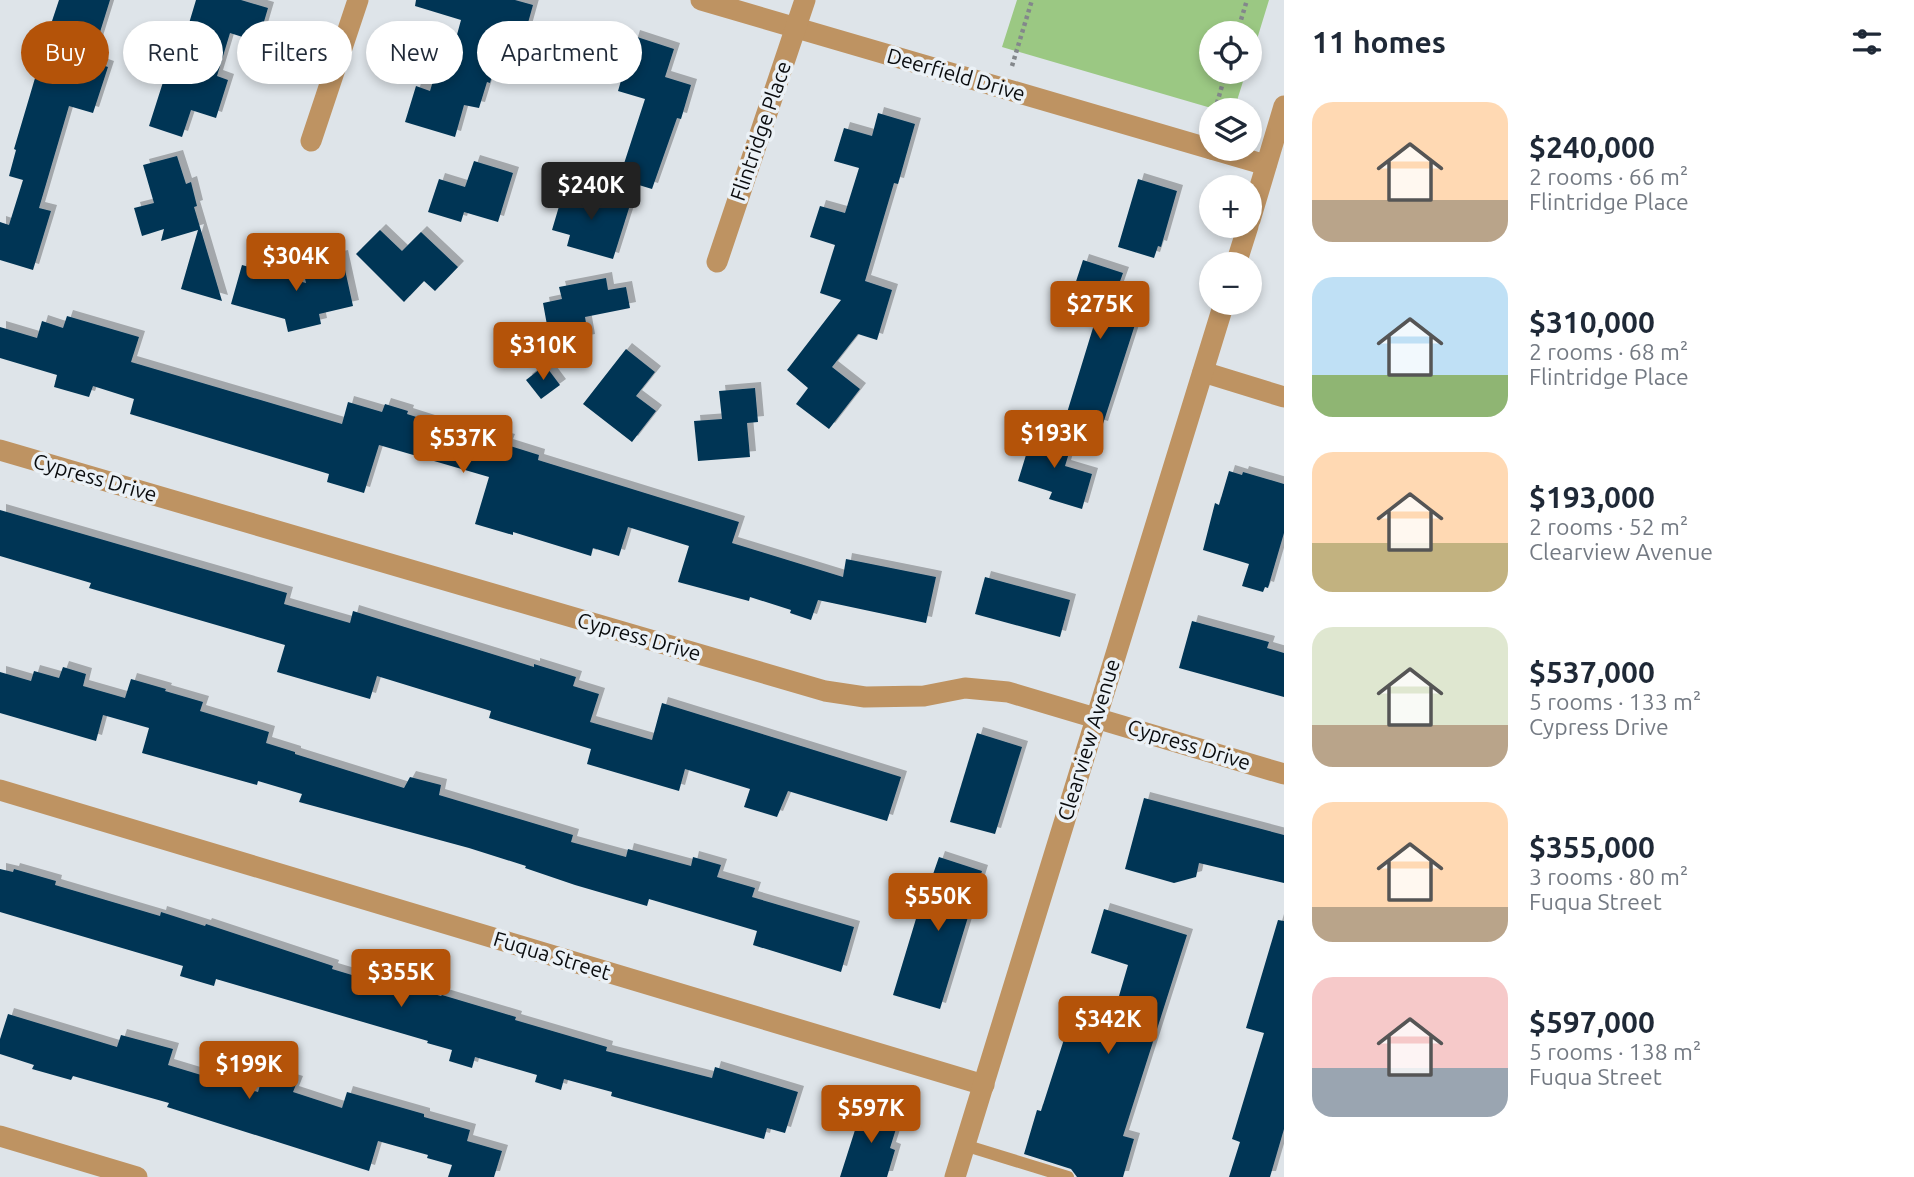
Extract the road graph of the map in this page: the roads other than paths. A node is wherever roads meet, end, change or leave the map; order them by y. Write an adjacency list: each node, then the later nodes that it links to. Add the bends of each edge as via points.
1 (358, 0): 6 (street)
2 (701, 0): 4 (street, Deerfield Drive)
3 (805, 0): 4 (street, Flintridge Place)
4 (796, 28): 7 (street, Deerfield Drive); 11 (street, Flintridge Place)
5 (1284, 106): 9 (street)
6 (311, 141)
7 (1199, 146)
8 (1252, 161): 9 (street, Deerfield Drive)
9 (1266, 165): 10 (street)
10 (1262, 179)
11 (717, 262)
12 (1220, 315): 13 (street, Clearview Avenue)
13 (1203, 372): 14 (street); 16 (street, Clearview Avenue)
14 (1284, 397)
15 (0, 450): 16 (street, Cypress Drive, via 825,691 865,697 924,696 965,688 997,691)
16 (1096, 716): 17 (street, Cypress Drive); 19 (street, Clearview Avenue)
17 (1284, 774)
18 (0, 790): 19 (street, Fuqua Street)
19 (984, 1086): 21 (street, Clearview Avenue)
20 (0, 1136): 22 (street)
21 (964, 1145): 23 (street, Clearview Avenue); 24 (lane)
22 (137, 1177)
23 (955, 1177)
24 (1068, 1177)

